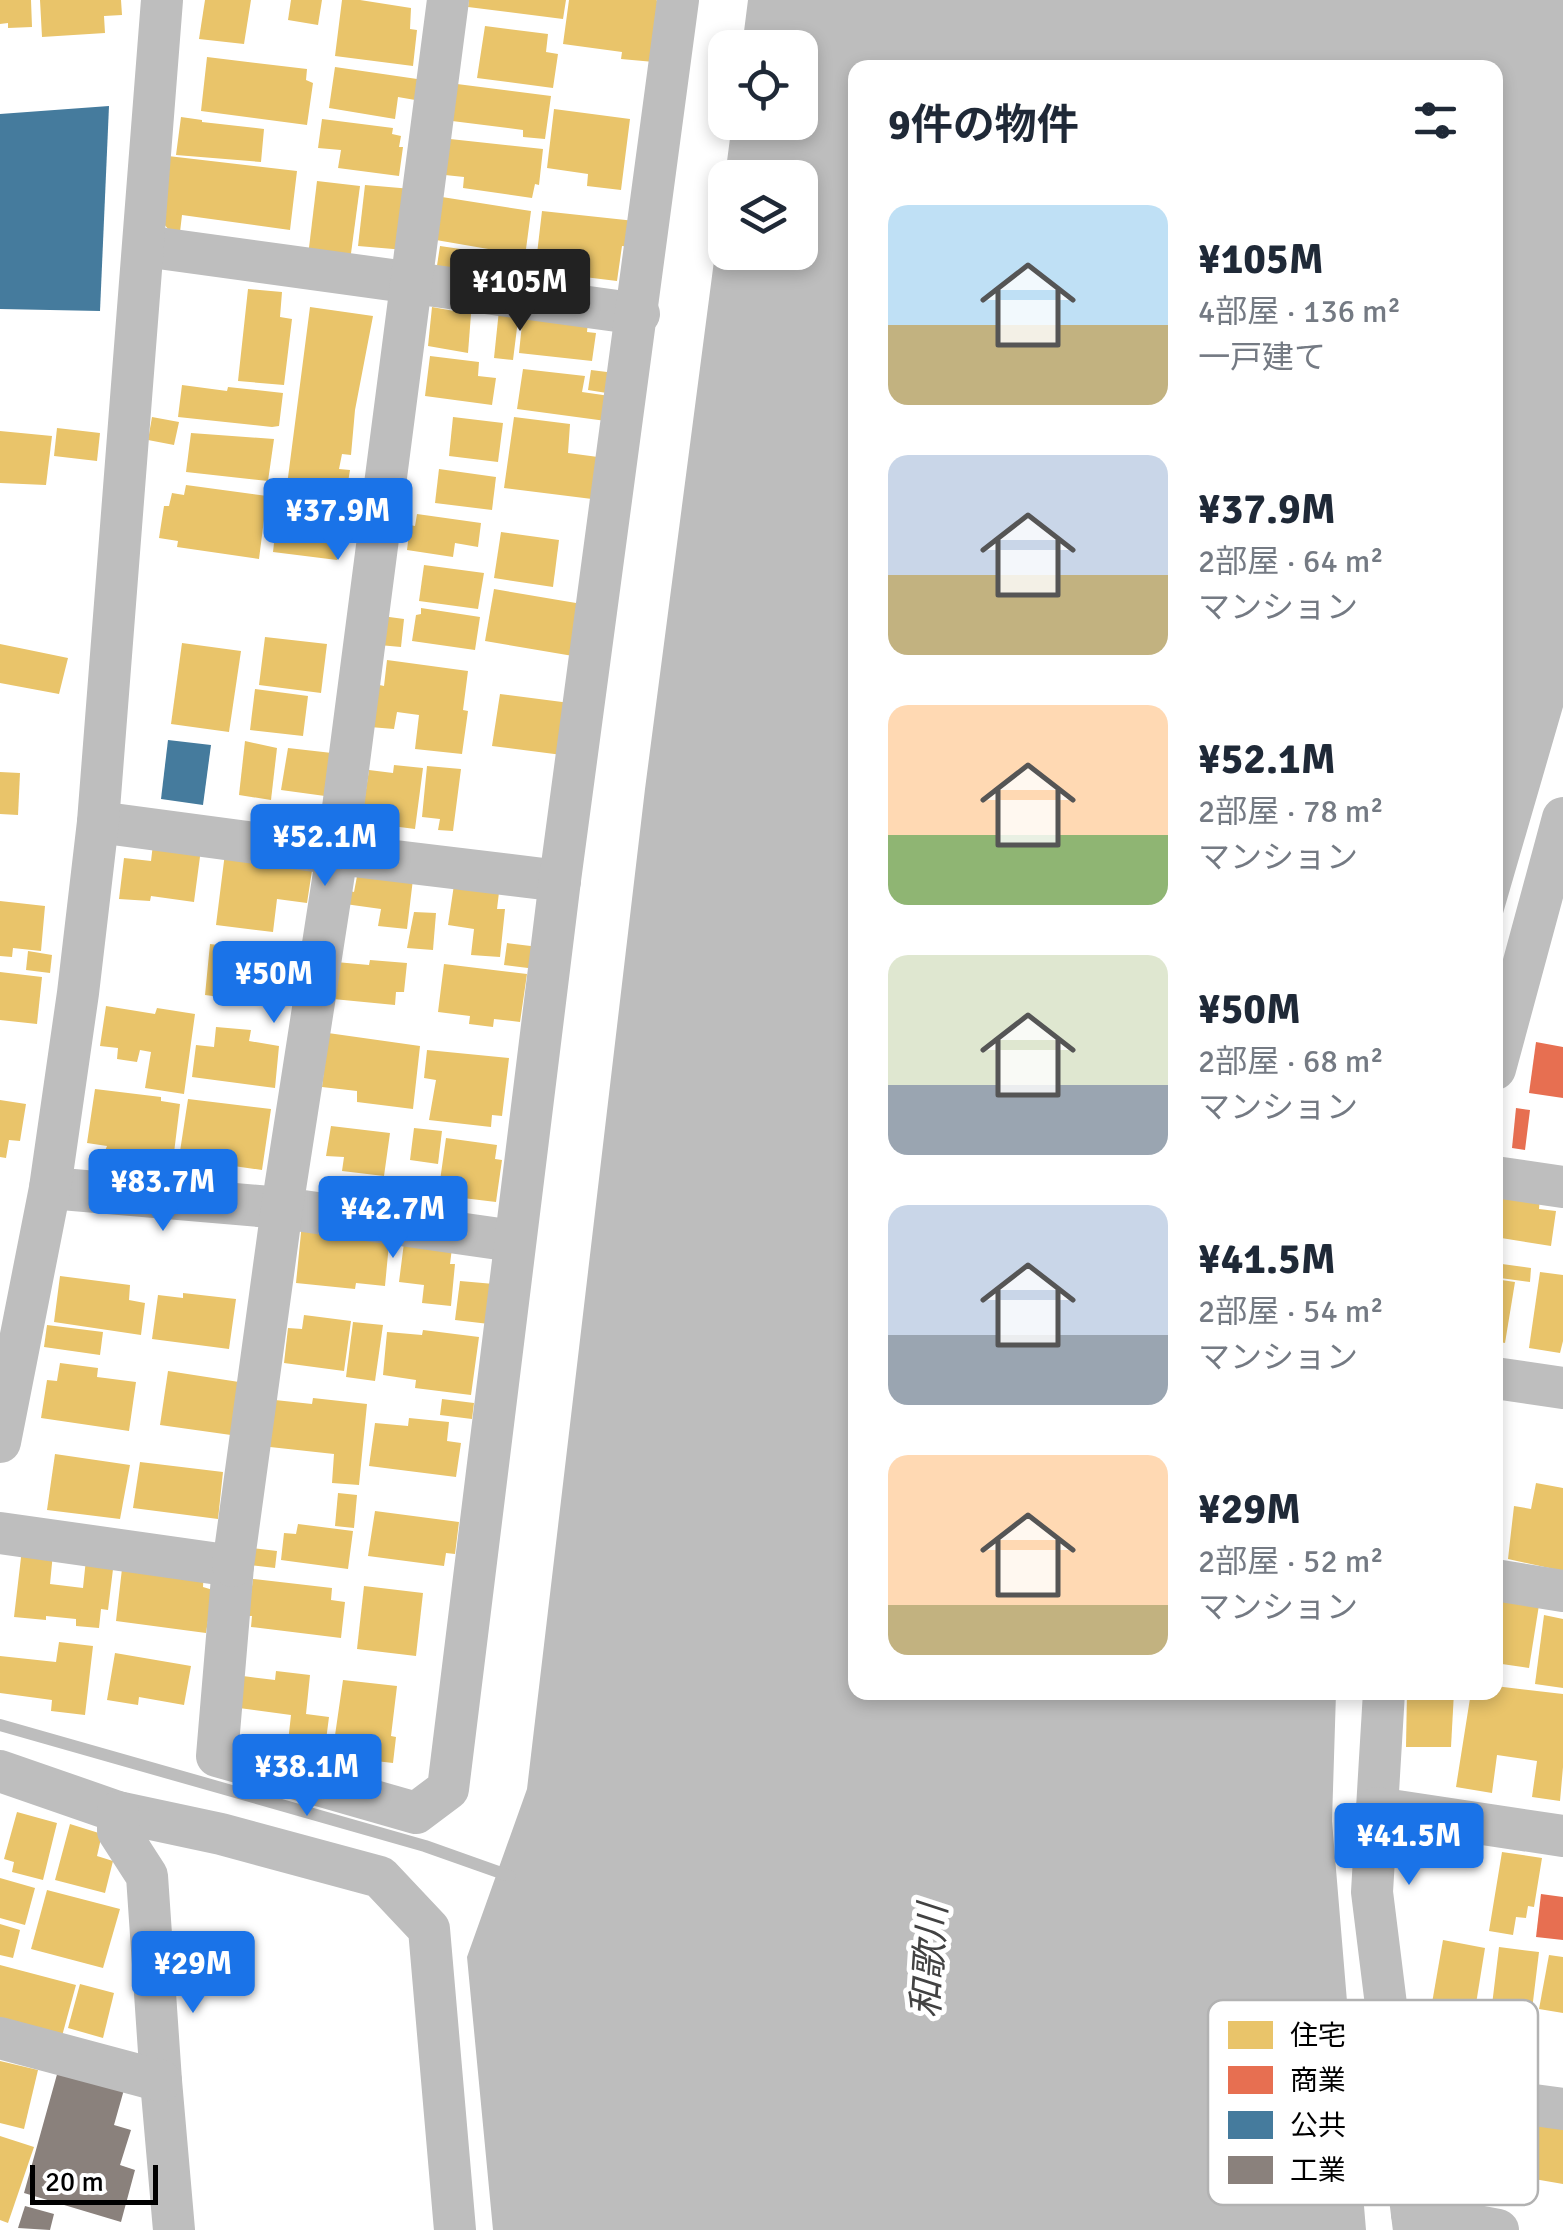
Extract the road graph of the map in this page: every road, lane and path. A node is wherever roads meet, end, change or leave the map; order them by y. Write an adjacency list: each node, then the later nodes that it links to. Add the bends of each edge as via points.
1 (162, 0): 4 (street)
2 (448, 0): 5 (street)
3 (678, 0): 6 (street)
4 (144, 246): 5 (street); 8 (street)
5 (411, 282): 6 (street); 9 (street)
6 (639, 314): 10 (street)
7 (1563, 818): 11 (street)
8 (98, 822): 9 (street); 15 (street)
9 (337, 854): 10 (street); 16 (street)
10 (560, 881): 17 (street)
11 (1546, 950): 12 (street)
12 (1503, 1050)
13 (1503, 1178): 14 (street)
14 (1563, 1187)
15 (50, 1188): 16 (street); 18 (street)
16 (282, 1208): 17 (street); 23 (street)
17 (514, 1241): 23 (street, via 448,1789 416,1813 217,1756)
18 (10, 1342): 21 (street)
19 (1503, 1379): 20 (street)
20 (1563, 1388)
21 (0, 1442)
22 (0, 1533): 23 (street)
23 (233, 1566)
24 (1503, 1581): 25 (street)
25 (1563, 1590)
26 (1384, 1700): 28 (street)
27 (0, 1771): 29 (street)
28 (1378, 1808): 30 (street); 31 (street, via 1372,1892)
29 (118, 1812): 33 (street, via 118,1831 147,1876); 38 (street, via 380,1877 429,1929)
30 (1563, 1836)
31 (1386, 2000)
32 (0, 2038): 33 (street)
33 (161, 2081): 37 (street)
34 (1538, 2106): 35 (street)
35 (1563, 2109)
36 (1413, 2222): 39 (street)
37 (174, 2230)
38 (455, 2230)
39 (1498, 2230)

